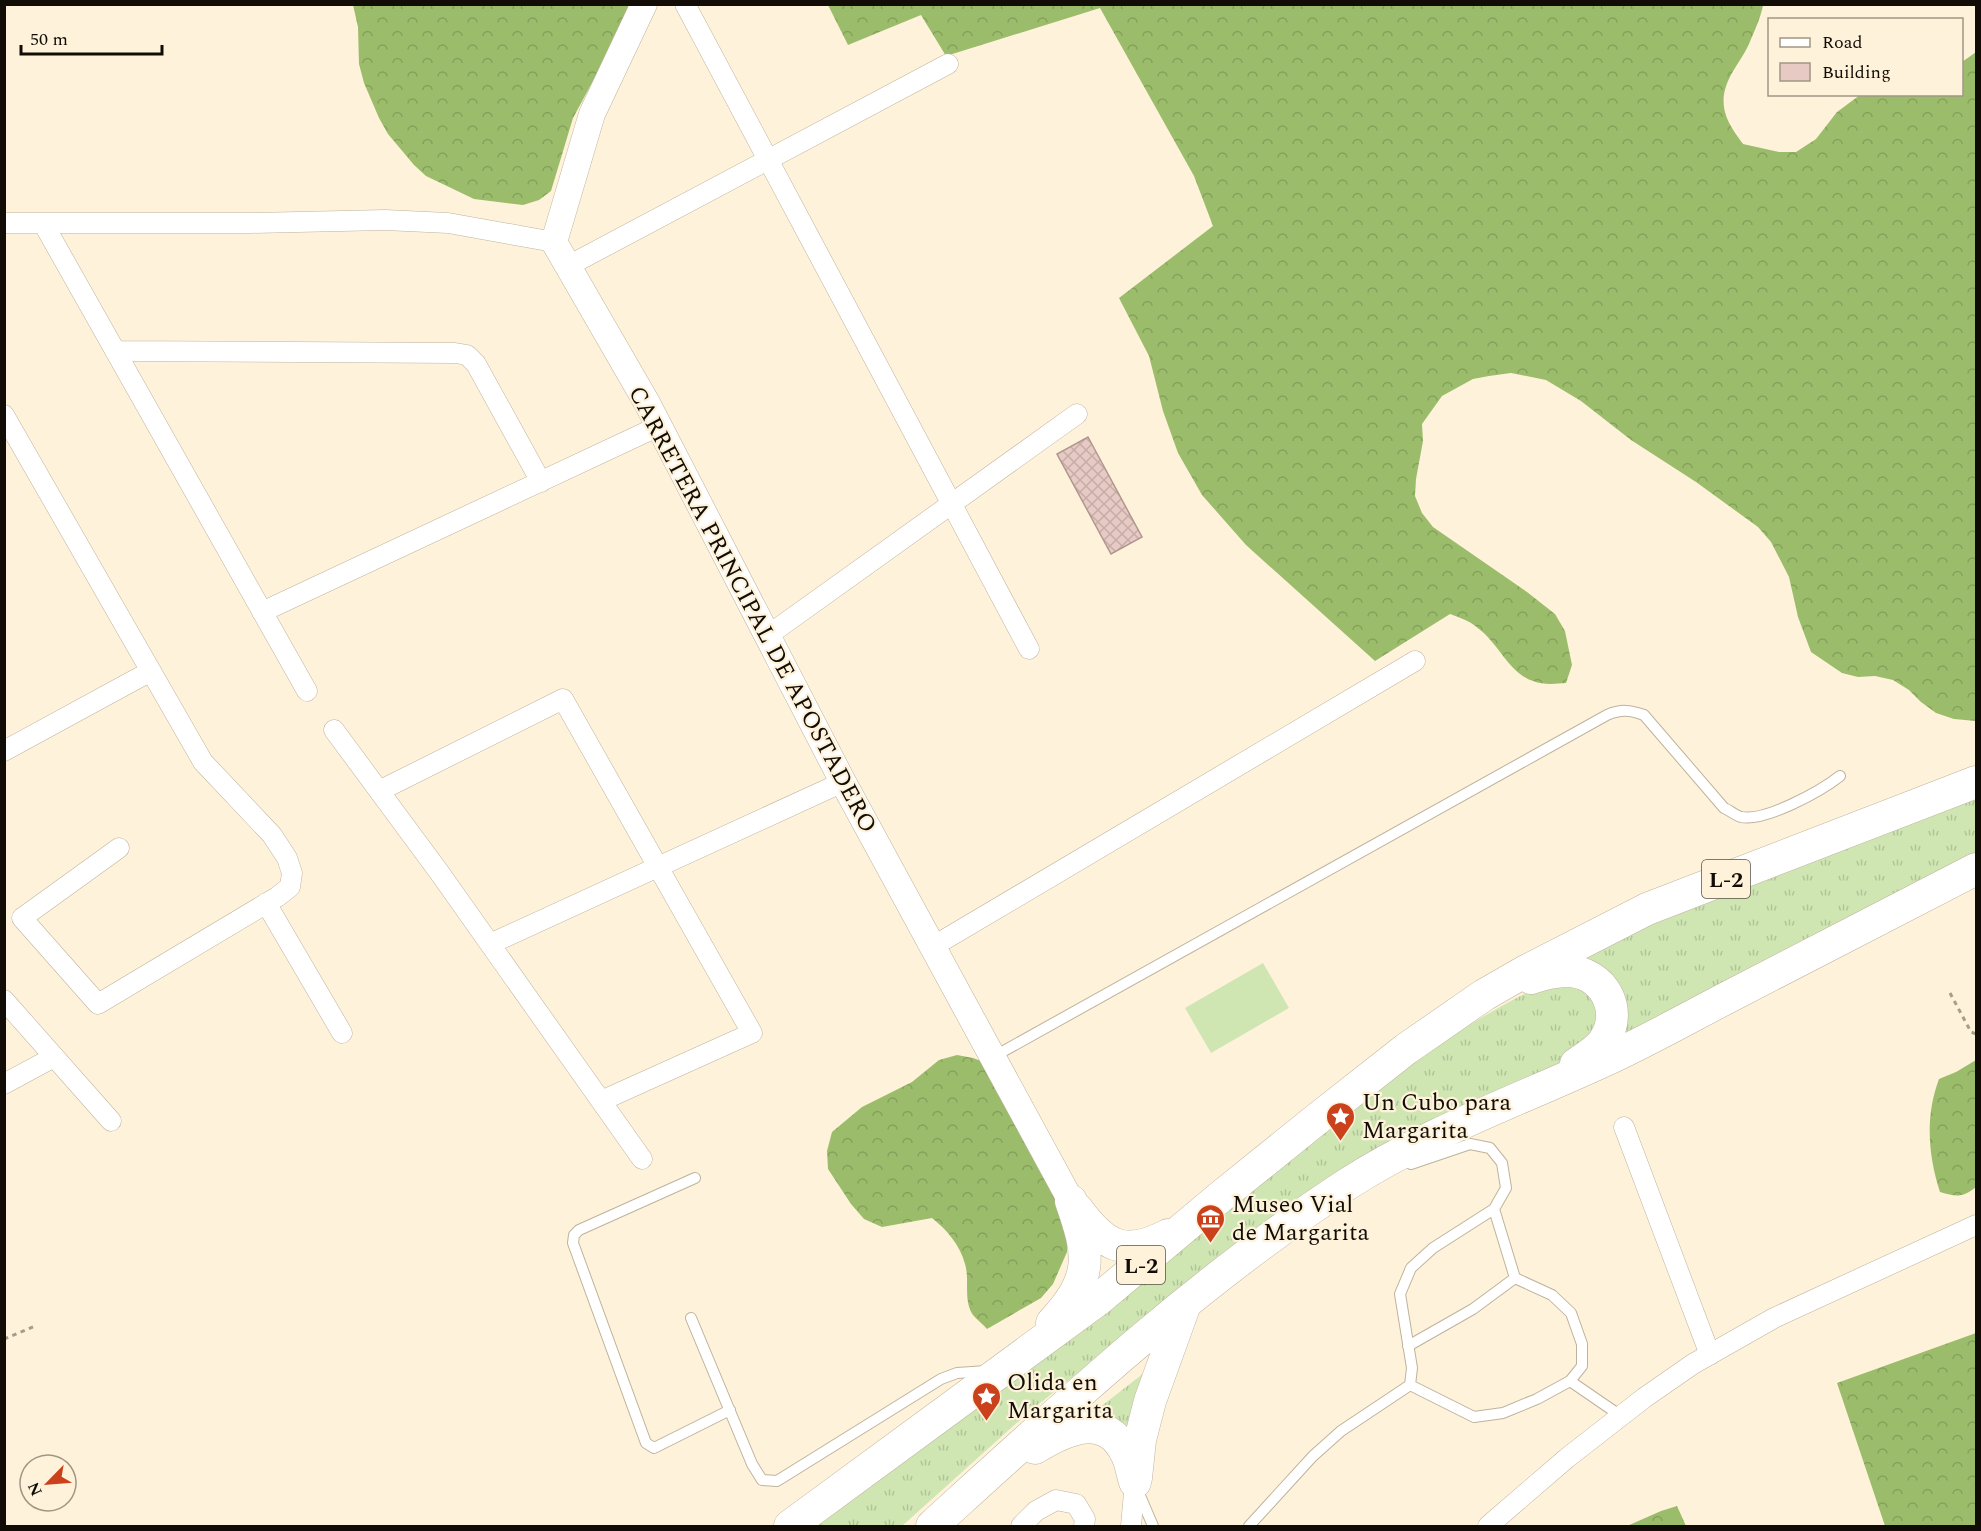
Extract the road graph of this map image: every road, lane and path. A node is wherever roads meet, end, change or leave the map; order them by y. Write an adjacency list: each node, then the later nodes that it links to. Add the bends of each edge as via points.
1 (644, 4): 7 (street, via 592,114)
2 (685, 4): 4 (street)
3 (948, 64): 4 (street)
4 (768, 160): 8 (street); 14 (street)
5 (4, 223): 6 (street)
6 (43, 223): 7 (street, via 448,223); 9 (street)
7 (554, 243): 8 (street, CARRETERA PRINCIPAL DE APOSTADERO)
8 (568, 266): 12 (street, CARRETERA PRINCIPAL DE APOSTADERO)
9 (115, 351): 13 (street, via 467,355 476,364); 15 (street)
10 (1077, 414): 14 (street)
11 (4, 415): 19 (street)
12 (659, 426): 13 (street); 16 (street, CARRETERA PRINCIPAL DE APOSTADERO)
13 (541, 482): 15 (street)
14 (952, 503): 16 (street); 17 (street)
15 (262, 612): 20 (street)
16 (767, 636): 25 (street, CARRETERA PRINCIPAL DE APOSTADERO)
17 (1029, 649)
18 (1415, 661): 32 (street)
19 (151, 671): 22 (street); 30 (street, via 203,762 272,836 287,858 292,873 290,887)
20 (306, 691)
21 (334, 730): 26 (street)
22 (8, 743)
23 (1840, 776): 39 (lane, via 1825,788 1787,806 1754,817 1739,817 1724,807 1644,714 1619,711)
24 (1977, 782): 34 (main road, L-2, via 1647,909)
25 (843, 783): 28 (street); 32 (street, CARRETERA PRINCIPAL DE APOSTADERO)
26 (379, 791): 28 (street, via 563,699); 31 (street)
27 (119, 848): 30 (street, via 22,918 98,1004)
28 (658, 867): 31 (street); 42 (street, via 752,1033)
29 (1977, 869): 41 (main road, L-2, via 1613,1057)
30 (266, 903): 36 (street)
31 (490, 944): 42 (street)
32 (932, 947): 39 (street, CARRETERA PRINCIPAL DE APOSTADERO)
33 (1950, 993): 37 (path, via 1971,1032)
34 (1484, 995): 41 (main road, via 1550,972 1568,971 1584,974 1608,993 1613,1008 1612,1026 1604,1042); 52 (main road, L-2, via 1406,1049)
35 (4, 1000): 38 (street)
36 (342, 1033)
37 (1977, 1034)
38 (54, 1057): 40 (street); 43 (street)
39 (992, 1058): 50 (street, CARRETERA PRINCIPAL DE APOSTADERO)
40 (4, 1084)
41 (1530, 1094): 49 (main road, L-2, via 1436,1135)
42 (601, 1101): 45 (street)
43 (111, 1121)
44 (1624, 1127): 60 (street)
45 (642, 1159)
46 (1405, 1166): 51 (lane, via 1470,1144 1490,1148 1502,1163 1506,1188)
47 (1393, 1169): 49 (lane)
48 (695, 1178): 64 (lane, via 579,1230 573,1244 646,1443 654,1448)
49 (1348, 1184): 55 (main road, L-2, via 1256,1247)
50 (1071, 1201): 52 (main road, via 1091,1229 1109,1243 1127,1248 1157,1241); 61 (main road, via 1084,1239 1083,1275 1059,1315)
51 (1494, 1209): 54 (lane); 59 (lane, via 1433,1248 1411,1268 1400,1294)
52 (1189, 1224): 61 (main road, L-2)
53 (1977, 1225): 60 (street, via 1774,1318)
54 (1515, 1278): 59 (lane, via 1473,1309); 62 (lane, via 1552,1295 1571,1313 1582,1344 1582,1365)
55 (1186, 1304): 66 (main road, L-2, via 1071,1399); 67 (main road, via 1149,1401)
56 (691, 1318): 64 (lane)
57 (35, 1326): 58 (path)
58 (4, 1339)
59 (1408, 1346): 63 (lane)
60 (1710, 1355): 65 (street)
61 (1011, 1365): 64 (lane, via 941,1379 777,1481 762,1480); 68 (main road, L-2)
62 (1570, 1381): 63 (lane, via 1503,1413 1474,1417); 65 (lane)
63 (1410, 1386): 74 (lane, via 1341,1431)
64 (730, 1410)
65 (1621, 1416): 75 (street)
66 (990, 1474): 67 (main road, via 1051,1438 1078,1427 1096,1428 1117,1439 1127,1455); 69 (main road, L-2)
67 (1135, 1482): 72 (street); 73 (lane)
68 (790, 1527)
69 (932, 1527)
70 (1021, 1527): 71 (street, via 1036,1511 1056,1500 1076,1504 1085,1519)
71 (1084, 1527)
72 (1131, 1527)
73 (1153, 1527)
74 (1249, 1527)
75 (1488, 1527)

